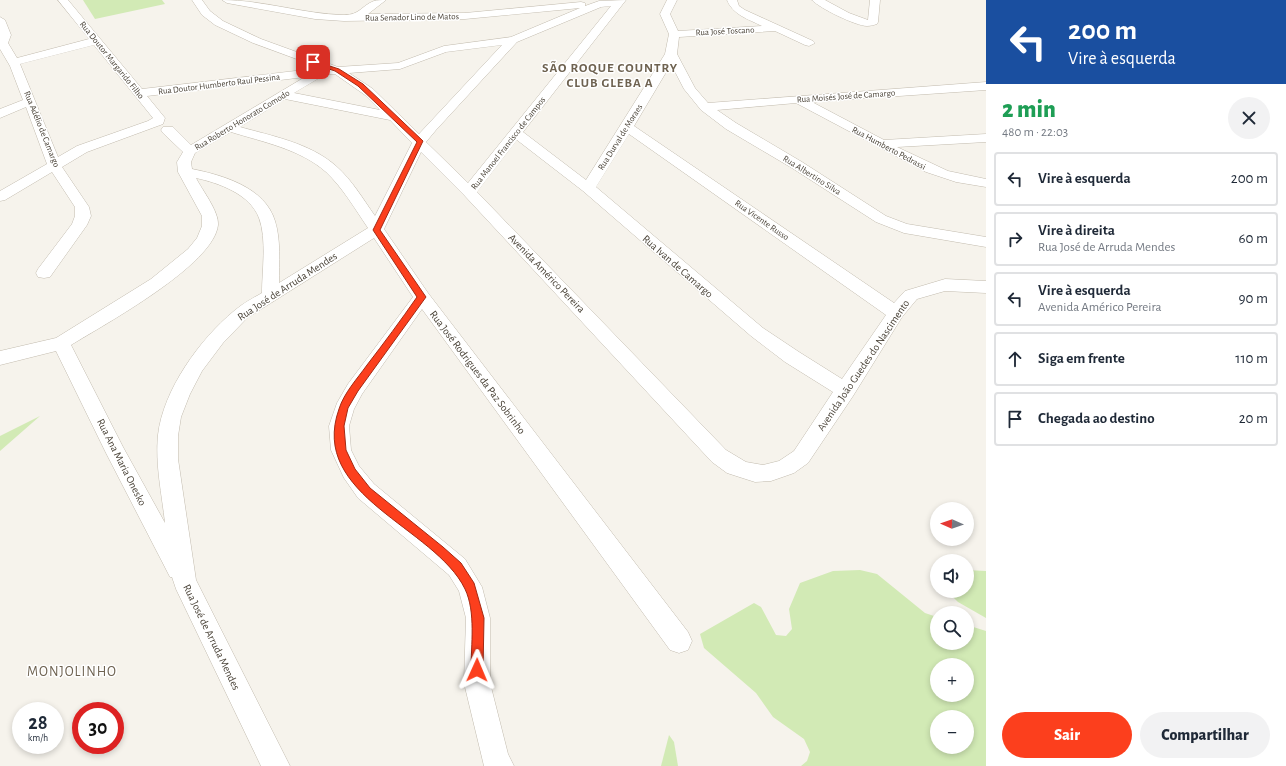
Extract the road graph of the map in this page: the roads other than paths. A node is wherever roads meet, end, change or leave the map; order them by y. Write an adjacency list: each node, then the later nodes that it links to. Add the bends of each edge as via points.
1 (63, 0): 16 (street, Rua Doutor Margarido Filho)
2 (197, 0): 21 (street, via 211,18 241,35)
3 (228, 0): 11 (street, Rua Senador Lino de Matos, via 315,16)
4 (381, 0): 11 (street)
5 (672, 0): 14 (street, via 665,14)
6 (732, 0): 13 (street, via 735,8 741,12)
7 (817, 0): 8 (street, via 868,24 873,22)
8 (875, 0)
9 (620, 1): 10 (street); 33 (street, Rua Manoel Francisco de Campos)
10 (599, 4): 11 (street, Rua Senador Lino de Matos, via 472,15); 15 (street)
11 (357, 18)
12 (0, 20): 18 (street, via 6,35)
13 (776, 28): 14 (street, Rua José Toscano); 17 (street)
14 (674, 34): 19 (street, Rua Durval de Moraes)
15 (513, 40): 21 (street, Rua Roberto Honorato Comodo, via 444,49 400,66); 35 (street)
16 (95, 41): 20 (street); 23 (street, Rua Doutor Margarido Filho)
17 (809, 43)
18 (1, 44): 20 (street, Rua Adélio de Camargo)
19 (671, 54): 27 (street, Rua Albertino Silva, via 690,89); 31 (street, Rua Durval de Moraes)
20 (12, 66): 26 (street, Rua Adélio de Camargo)
21 (330, 71): 23 (street, Rua Doutor Humberto Raul Pessina); 24 (street, Rua Roberto Honorato Comodo); 29 (street, Avenida Américo Pereira, via 369,92)
22 (986, 86): 25 (street, Rua Moisés José de Camargo)
23 (138, 93): 30 (street, Rua Doutor Margarido Filho)
24 (284, 95): 29 (street); 32 (street, Rua Roberto Honorato Comodo)
25 (798, 99): 27 (street, Rua Moisés José de Camargo); 36 (street, Rua Humberto Pedrassi)
26 (30, 101): 28 (street); 38 (street, Rua Adélio de Camargo)
27 (705, 107): 45 (street, Rua Albertino Silva, via 731,126 881,219 904,228)
28 (0, 114)
29 (394, 118): 35 (street, Avenida Américo Pereira)
30 (163, 125): 37 (street, Rua Doutor Margarido Filho); 38 (street, via 153,124 82,149)
31 (627, 126): 41 (street, Rua Durval de Moraes); 50 (street, Rua Vicente Russo)
32 (231, 128): 37 (street, Rua Roberto Honorato Comodo); 44 (street, Rua José Rodrigues da Paz Sobrinho, via 301,151 324,163 349,190)
33 (516, 133): 41 (street, Rua Ivan de Camargo); 42 (street, Rua Manoel Francisco de Campos)
34 (986, 138): 36 (street)
35 (420, 141): 42 (street, Avenida Américo Pereira); 44 (street)
36 (883, 144): 40 (street, Rua Humberto Pedrassi, via 937,173 958,180)
37 (190, 151): 39 (street, Rua Roberto Honorato Comodo, via 184,162)
38 (54, 165): 43 (street); 46 (street, Rua Adélio de Camargo, via 82,207 82,216 74,233)
39 (185, 172): 48 (street, via 231,183 259,207 268,224); 51 (street, via 210,216 210,226 194,253 158,283)
40 (986, 183)
41 (588, 188): 53 (street, Rua Ivan de Camargo, via 752,329)
42 (469, 192): 54 (street, Avenida Américo Pereira, via 720,456 736,468)
43 (0, 197)
44 (376, 230): 48 (street, Rua José de Arruda Mendes); 49 (street, Rua José Rodrigues da Paz Sobrinho)
45 (986, 242)
46 (44, 272)
47 (986, 287): 50 (street, Avenida João Guedes do Nascimento, via 945,285 933,288 911,295)
48 (271, 295): 55 (street, Rua José de Arruda Mendes, via 241,314 217,338 191,374 171,417 168,459)
49 (422, 297): 56 (street, Rua José Rodrigues da Paz Sobrinho); 58 (street, via 344,408 339,426 341,450 351,472 366,491 457,567 470,587 478,618 477,683 496,761)
50 (896, 313): 53 (street, Avenida João Guedes do Nascimento)
51 (61, 343): 52 (street); 55 (street, Rua Ana Maria Onesko)
52 (0, 358)
53 (846, 391): 54 (street, Avenida João Guedes do Nascimento, via 801,457 792,466 776,472)
54 (756, 474)
55 (184, 581): 57 (street, Rua José de Arruda Mendes)
56 (680, 642)
57 (276, 766)
58 (500, 766)

